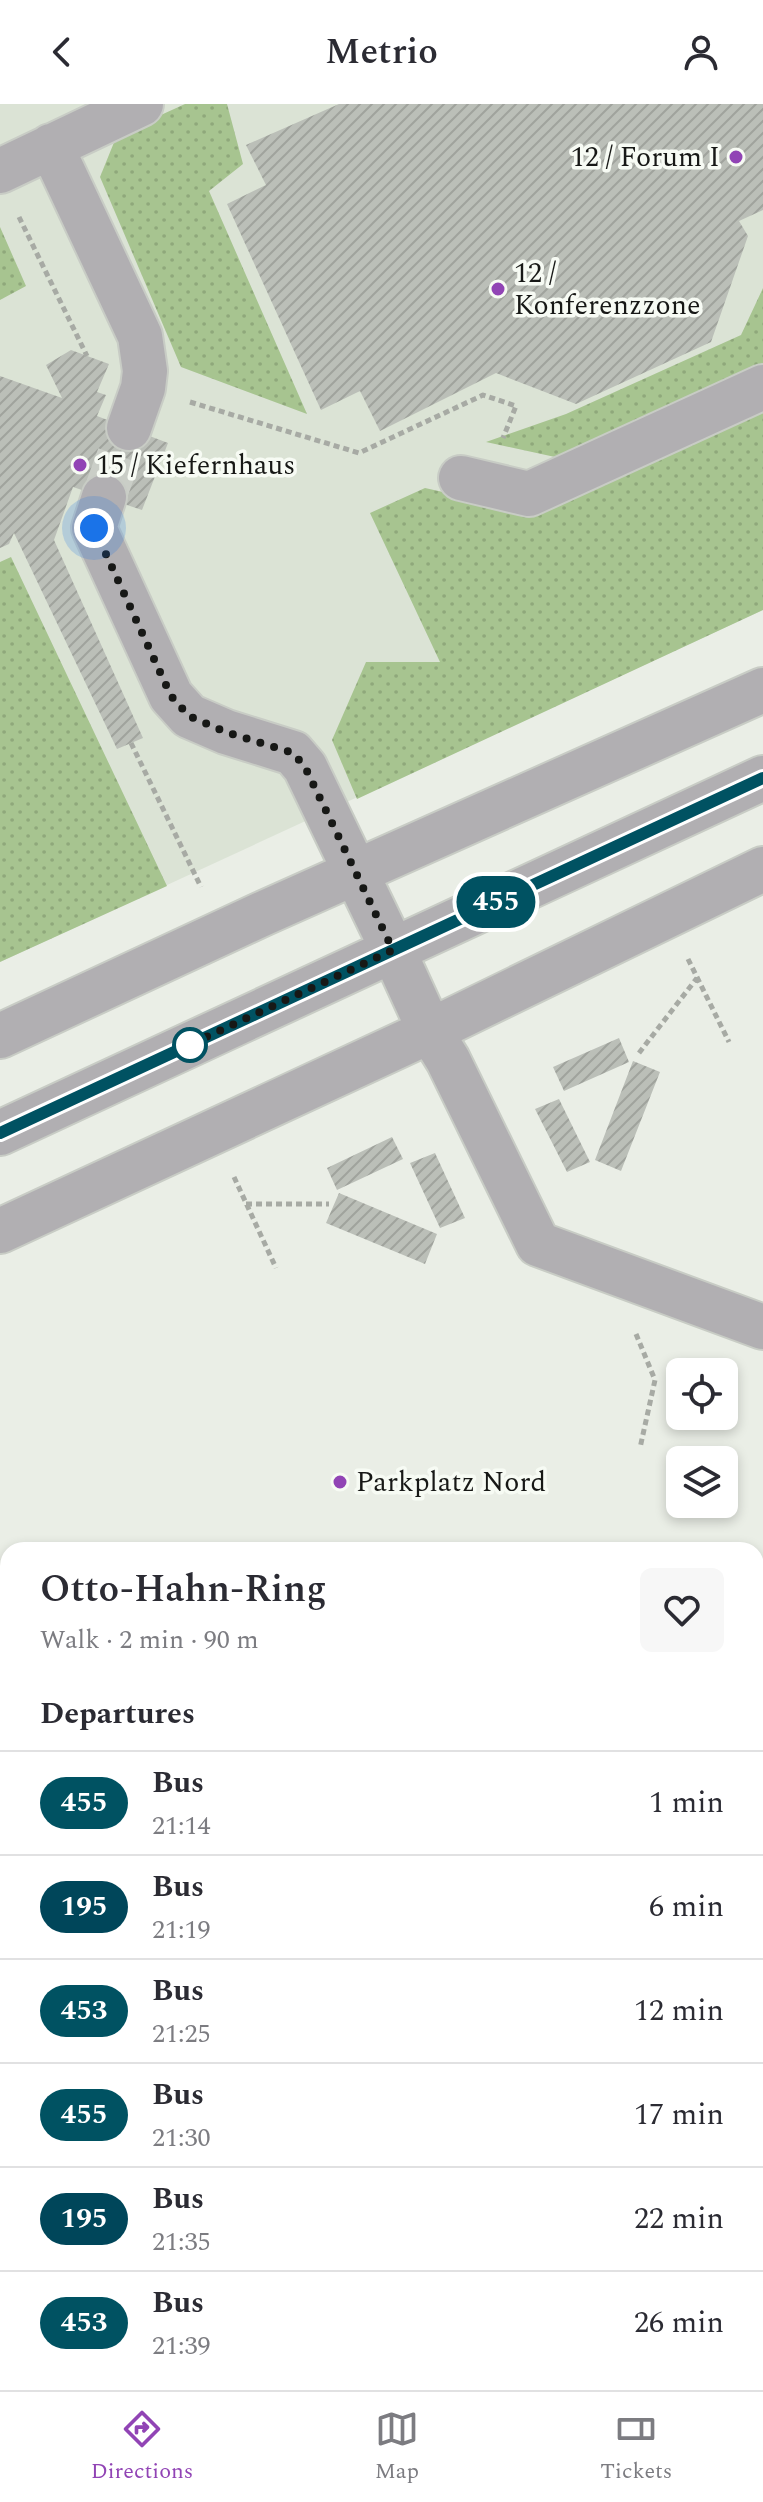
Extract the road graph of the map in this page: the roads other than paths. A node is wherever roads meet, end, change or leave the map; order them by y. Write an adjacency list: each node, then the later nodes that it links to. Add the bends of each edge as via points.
1 (141, 104): 2 (street)
2 (51, 146): 3 (street); 5 (street, via 140,336)
3 (6, 189)
4 (763, 387): 6 (street, via 529,494)
5 (139, 396)
6 (473, 480)
7 (104, 497): 11 (street, via 94,528 171,696 189,716 293,753 305,767)
8 (763, 690): 11 (street)
9 (763, 778): 12 (street)
10 (763, 869): 13 (street)
11 (356, 873): 12 (street); 14 (street)
12 (393, 950): 13 (street); 15 (street)
13 (430, 1031): 16 (street); 17 (street, via 538,1244)
14 (0, 1036)
15 (0, 1133)
16 (0, 1231)
17 (763, 1327)

